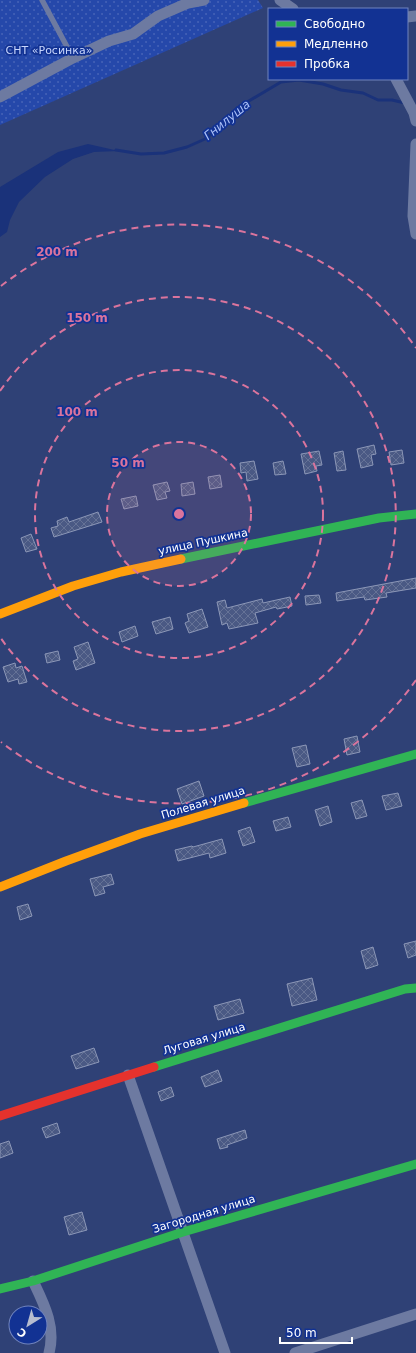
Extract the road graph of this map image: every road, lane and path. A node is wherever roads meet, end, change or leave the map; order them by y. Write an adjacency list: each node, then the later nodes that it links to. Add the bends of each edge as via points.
1 (42, 0): 5 (lane)
2 (204, 0): 5 (street, via 188,3 158,16 133,34 109,41)
3 (280, 0): 4 (street)
4 (292, 8)
5 (73, 58): 7 (street)
6 (397, 80): 8 (street, via 414,112)
7 (0, 97)
8 (416, 121)
9 (416, 144): 10 (street, via 413,216)
10 (416, 234)
11 (416, 514): 12 (street, улица Пушкина, via 363,522 121,572 73,586)
12 (0, 614)
13 (416, 754): 14 (street, Полевая улица, via 140,834)
14 (0, 887)
15 (416, 988): 16 (street, Луговая улица, via 405,989)
16 (128, 1075): 17 (street, Луговая улица); 19 (street)
17 (0, 1116)
18 (416, 1164): 19 (street, Загородная улица)
19 (183, 1232): 20 (street, Загородная улица); 24 (street)
20 (33, 1281): 21 (street, Загородная улица); 23 (street, via 48,1312 52,1342)
21 (0, 1289)
22 (416, 1314): 25 (street)
23 (49, 1353)
24 (226, 1353)
25 (295, 1353)

